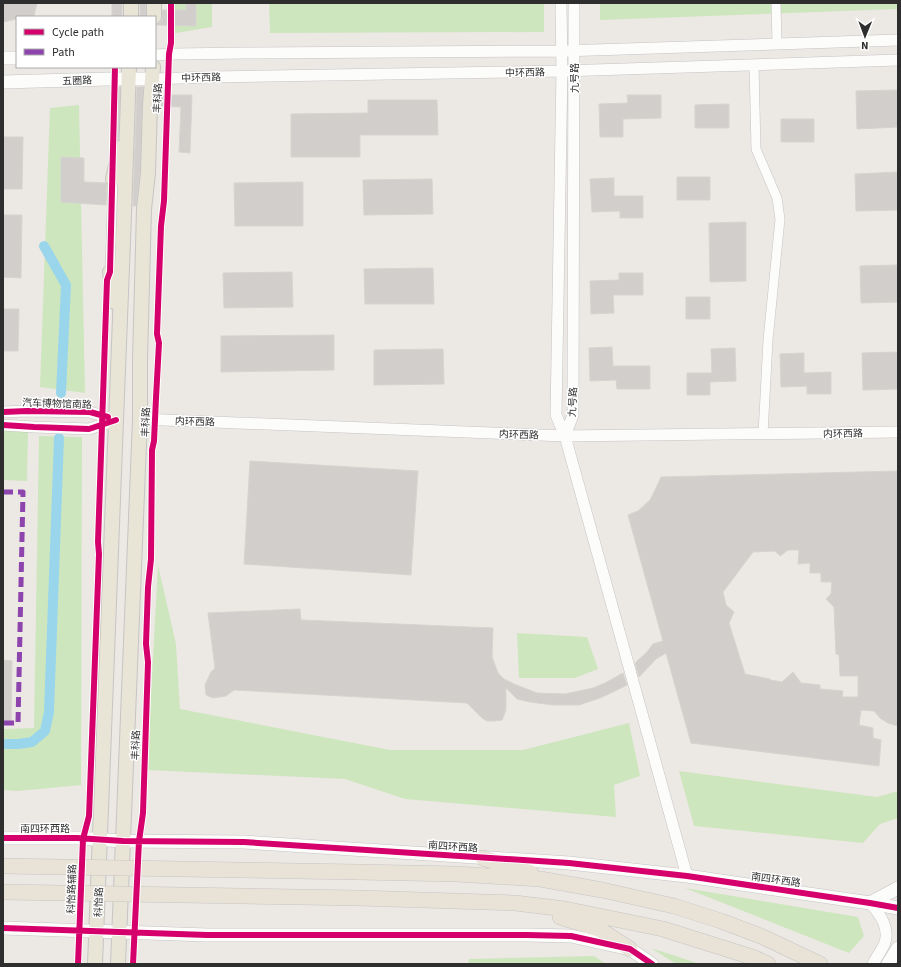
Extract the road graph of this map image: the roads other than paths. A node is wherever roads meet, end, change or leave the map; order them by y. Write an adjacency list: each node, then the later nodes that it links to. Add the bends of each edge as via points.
1 (131, 3): 6 (main road)
2 (154, 3): 7 (main road)
3 (561, 3): 11 (street, 九号路)
4 (574, 3): 10 (street, 九号路)
5 (776, 3): 9 (street)
6 (131, 16)
7 (154, 16)
8 (898, 40): 9 (street, 中环西路)
9 (777, 43): 10 (street, 中环西路)
10 (574, 50): 11 (street, 中环西路); 18 (street, 九号路)
11 (562, 51): 12 (street, 中环西路); 17 (street, 九号路)
12 (156, 55)
13 (3, 58): 14 (main road)
14 (16, 58)
15 (898, 60): 16 (street, 中环西路)
16 (754, 65): 18 (street, 中环西路); 31 (street, via 756,149 777,198 780,219 768,340)
17 (562, 71): 18 (street, 中环西路); 20 (street, 中环西路, via 211,77); 32 (street, 九号路, via 556,415)
18 (574, 71): 32 (street, 九号路, via 573,416)
19 (129, 73): 20 (main road, 五圈路); 21 (main road, 五圈路); 22 (main road)
20 (152, 73): 27 (main road, 丰科路, via 144,209)
21 (3, 82)
22 (127, 129): 23 (main road); 25 (main road)
23 (113, 179): 24 (street)
24 (110, 272): 25 (main road, via 115,310)
25 (120, 323): 28 (main road)
26 (3, 412): 28 (street, 汽车博物馆南路, via 90,412)
27 (140, 419): 32 (street, 内环西路); 35 (main road, 丰科路)
28 (116, 420): 29 (street, via 89,428); 34 (main road)
29 (3, 425)
30 (898, 432): 31 (street, 内环西路)
31 (763, 434): 32 (street, 内环西路)
32 (565, 436): 38 (street)
33 (3, 838): 34 (main road, 南四环西路)
34 (100, 840): 35 (main road, 南四环西路); 46 (main road, 科怡路)
35 (123, 841): 36 (main road, 南四环西路, via 244,842); 47 (main road)
36 (483, 858): 38 (main road, 南四环西路, via 569,863); 39 (highway)
37 (3, 866): 39 (highway, bridge, via 456,874 540,879)
38 (687, 876): 43 (main road, 南四环西路)
39 (561, 883): 54 (highway, via 674,906 762,937)
40 (898, 888): 43 (main road)
41 (3, 892): 42 (highway, bridge)
42 (515, 903): 49 (highway, via 599,929); 53 (highway, via 565,909 663,929)
43 (870, 903): 44 (main road, 南四环西路); 55 (street, via 879,912 885,924 886,934 884,944)
44 (898, 908)
45 (3, 928): 46 (main road)
46 (97, 931): 47 (main road); 50 (main road, 科怡路)
47 (119, 932): 49 (main road, via 571,936); 51 (main road)
48 (898, 948): 56 (main road)
49 (630, 949): 52 (main road)
50 (95, 964)
51 (118, 964)
52 (652, 964)
53 (768, 964)
54 (820, 964)
55 (873, 964)
56 (888, 964)

